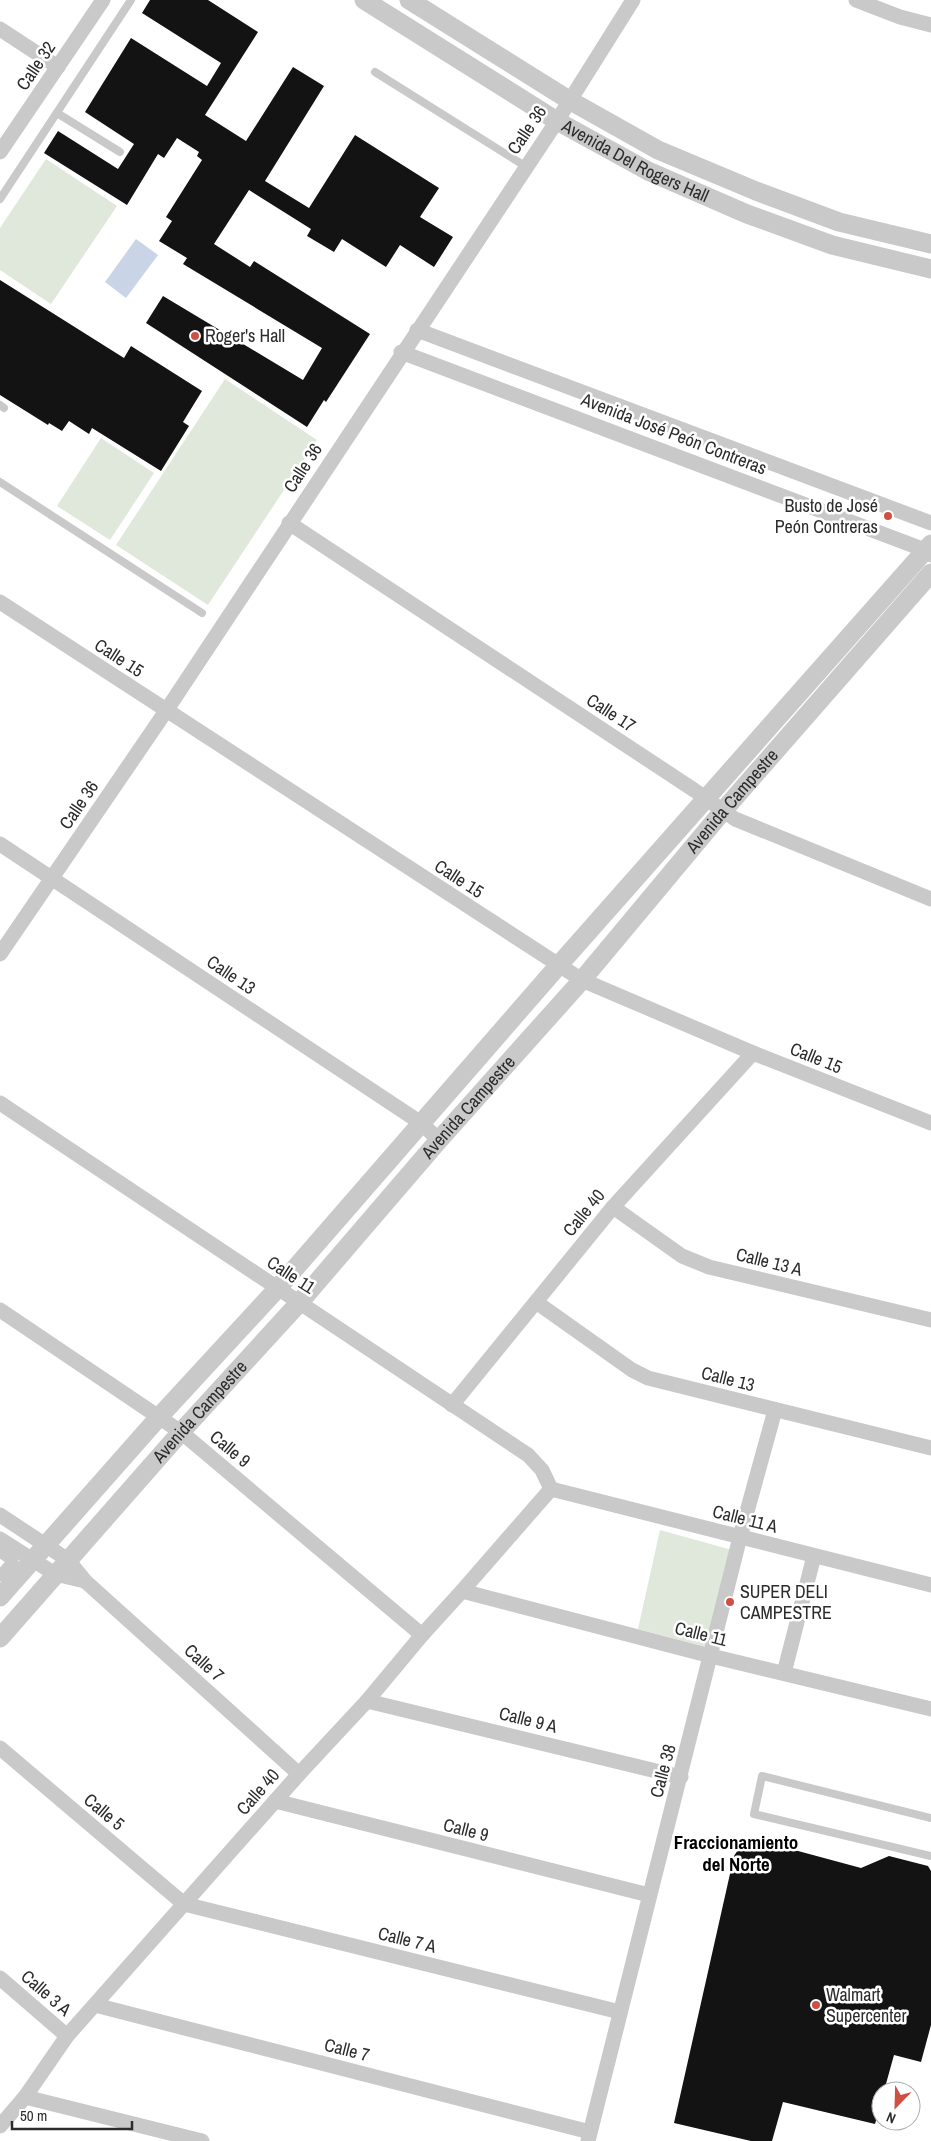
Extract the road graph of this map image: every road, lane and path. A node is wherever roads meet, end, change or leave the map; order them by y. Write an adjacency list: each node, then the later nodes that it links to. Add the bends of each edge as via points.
1 (103, 0): 9 (street, Calle 32)
2 (131, 0): 12 (lane)
3 (364, 0): 13 (street, Avenida Del Rogers Hall)
4 (410, 0): 11 (street, Avenida Del Rogers Hall)
5 (633, 0): 11 (street, Calle 36)
6 (856, 0): 7 (street)
7 (931, 25)
8 (0, 29): 9 (street)
9 (58, 67): 14 (street, Calle 32)
10 (375, 72): 16 (lane)
11 (569, 100): 13 (street, Calle 36); 18 (street, Avenida Del Rogers Hall, via 658,150 756,191 840,222)
12 (57, 112): 15 (lane); 17 (lane)
13 (557, 121): 16 (street, Calle 36); 19 (street, Avenida Del Rogers Hall, via 648,171 747,214 832,245)
14 (0, 152)
15 (120, 152)
16 (525, 166): 20 (street, Calle 36)
17 (0, 199)
18 (931, 244)
19 (931, 269)
20 (417, 330): 21 (street, Calle 36); 22 (street, Avenida José Peón Contreras)
21 (401, 352): 23 (street, Avenida José Peón Contreras); 25 (street, Calle 36)
22 (674, 425): 23 (street); 26 (street, Avenida José Peón Contreras)
23 (663, 450): 27 (street, Avenida José Peón Contreras)
24 (0, 482): 30 (lane)
25 (289, 523): 31 (street, Calle 36); 32 (street, Calle 17)
26 (931, 523)
27 (929, 550): 32 (street, Avenida Campestre)
28 (931, 572): 33 (street, Avenida Campestre)
29 (0, 602): 31 (street, Calle 15)
30 (202, 613)
31 (166, 711): 35 (street, Calle 36); 38 (street, Calle 15)
32 (706, 798): 33 (street, Calle 17); 38 (street, Avenida Campestre)
33 (723, 811): 36 (street, Calle 17, via 735,819); 39 (street, Avenida Campestre)
34 (0, 844): 35 (street, Calle 13)
35 (52, 878): 37 (street, Calle 36); 43 (street, Calle 13)
36 (931, 898)
37 (0, 954)
38 (558, 966): 39 (street, Calle 15); 43 (street, Avenida Campestre)
39 (582, 980): 40 (street, Calle 15); 44 (street, Avenida Campestre)
40 (753, 1053): 42 (street, Calle 15); 45 (street, Calle 40)
41 (0, 1103): 46 (street, Calle 11)
42 (931, 1123)
43 (421, 1124): 44 (street, Calle 13); 46 (street, Avenida Campestre)
44 (439, 1140): 48 (street, Avenida Campestre)
45 (613, 1206): 47 (street, Calle 40); 50 (street, Calle 13 A, via 682,1256 708,1267)
46 (277, 1289): 48 (street, Calle 11); 53 (street, Avenida Campestre)
47 (536, 1302): 51 (street, Calle 40); 52 (street, Calle 13, via 648,1378)
48 (300, 1303): 51 (street, Calle 11); 54 (street, Avenida Campestre)
49 (0, 1310): 53 (street, Calle 9)
50 (931, 1320)
51 (452, 1405): 56 (street, Calle 11, via 528,1456 542,1470)
52 (775, 1410): 55 (street, Calle 13); 58 (street, Calle 38)
53 (159, 1417): 54 (street, Calle 9); 60 (street, Avenida Campestre)
54 (181, 1432): 64 (street, Avenida Campestre); 69 (street, Calle 9)
55 (931, 1448)
56 (550, 1490): 58 (street, Calle 11 A); 67 (street, Calle 40)
57 (0, 1515): 60 (street, Calle 7)
58 (740, 1537): 62 (street, Calle 11 A); 71 (street, Calle 38)
59 (0, 1539): 63 (street, Calle 7)
60 (45, 1545): 63 (street, Avenida Campestre); 64 (street, Calle 7)
61 (0, 1552): 65 (street, via 13,1561)
62 (814, 1556): 66 (street, Calle 11 A); 72 (street)
63 (33, 1560): 64 (street, Calle 7); 68 (street, Avenida Campestre)
64 (61, 1567): 70 (street, Avenida Campestre); 76 (street, Calle 7, via 85,1581)
65 (0, 1576)
66 (931, 1585)
67 (462, 1591): 69 (street, Calle 40); 71 (street, Calle 11)
68 (0, 1596)
69 (422, 1635): 73 (street, Calle 40)
70 (0, 1638)
71 (711, 1656): 72 (street, Calle 11); 77 (street, Calle 38)
72 (784, 1673): 74 (street, Calle 11)
73 (367, 1700): 76 (street, Calle 40); 77 (street, Calle 9 A)
74 (931, 1709)
75 (0, 1748): 82 (street, Calle 5)
76 (299, 1774): 78 (street, Calle 40)
77 (681, 1777): 81 (street, Calle 38)
78 (275, 1801): 81 (street, Calle 9); 82 (street, Calle 40)
79 (931, 1818): 80 (lane, via 762,1776 754,1814)
80 (931, 1856)
81 (649, 1895): 85 (street, Calle 38)
82 (184, 1904): 84 (street, Calle 40); 85 (street, Calle 7 A)
83 (0, 1978): 86 (street, Calle 3 A)
84 (95, 2005): 86 (street, Calle 40); 89 (street, Calle 7)
85 (620, 2012): 89 (street, Calle 38)
86 (67, 2036): 87 (street, Calle 40)
87 (25, 2098): 88 (street, Calle 40); 90 (street)
88 (0, 2126)
89 (589, 2136)
90 (202, 2141)

